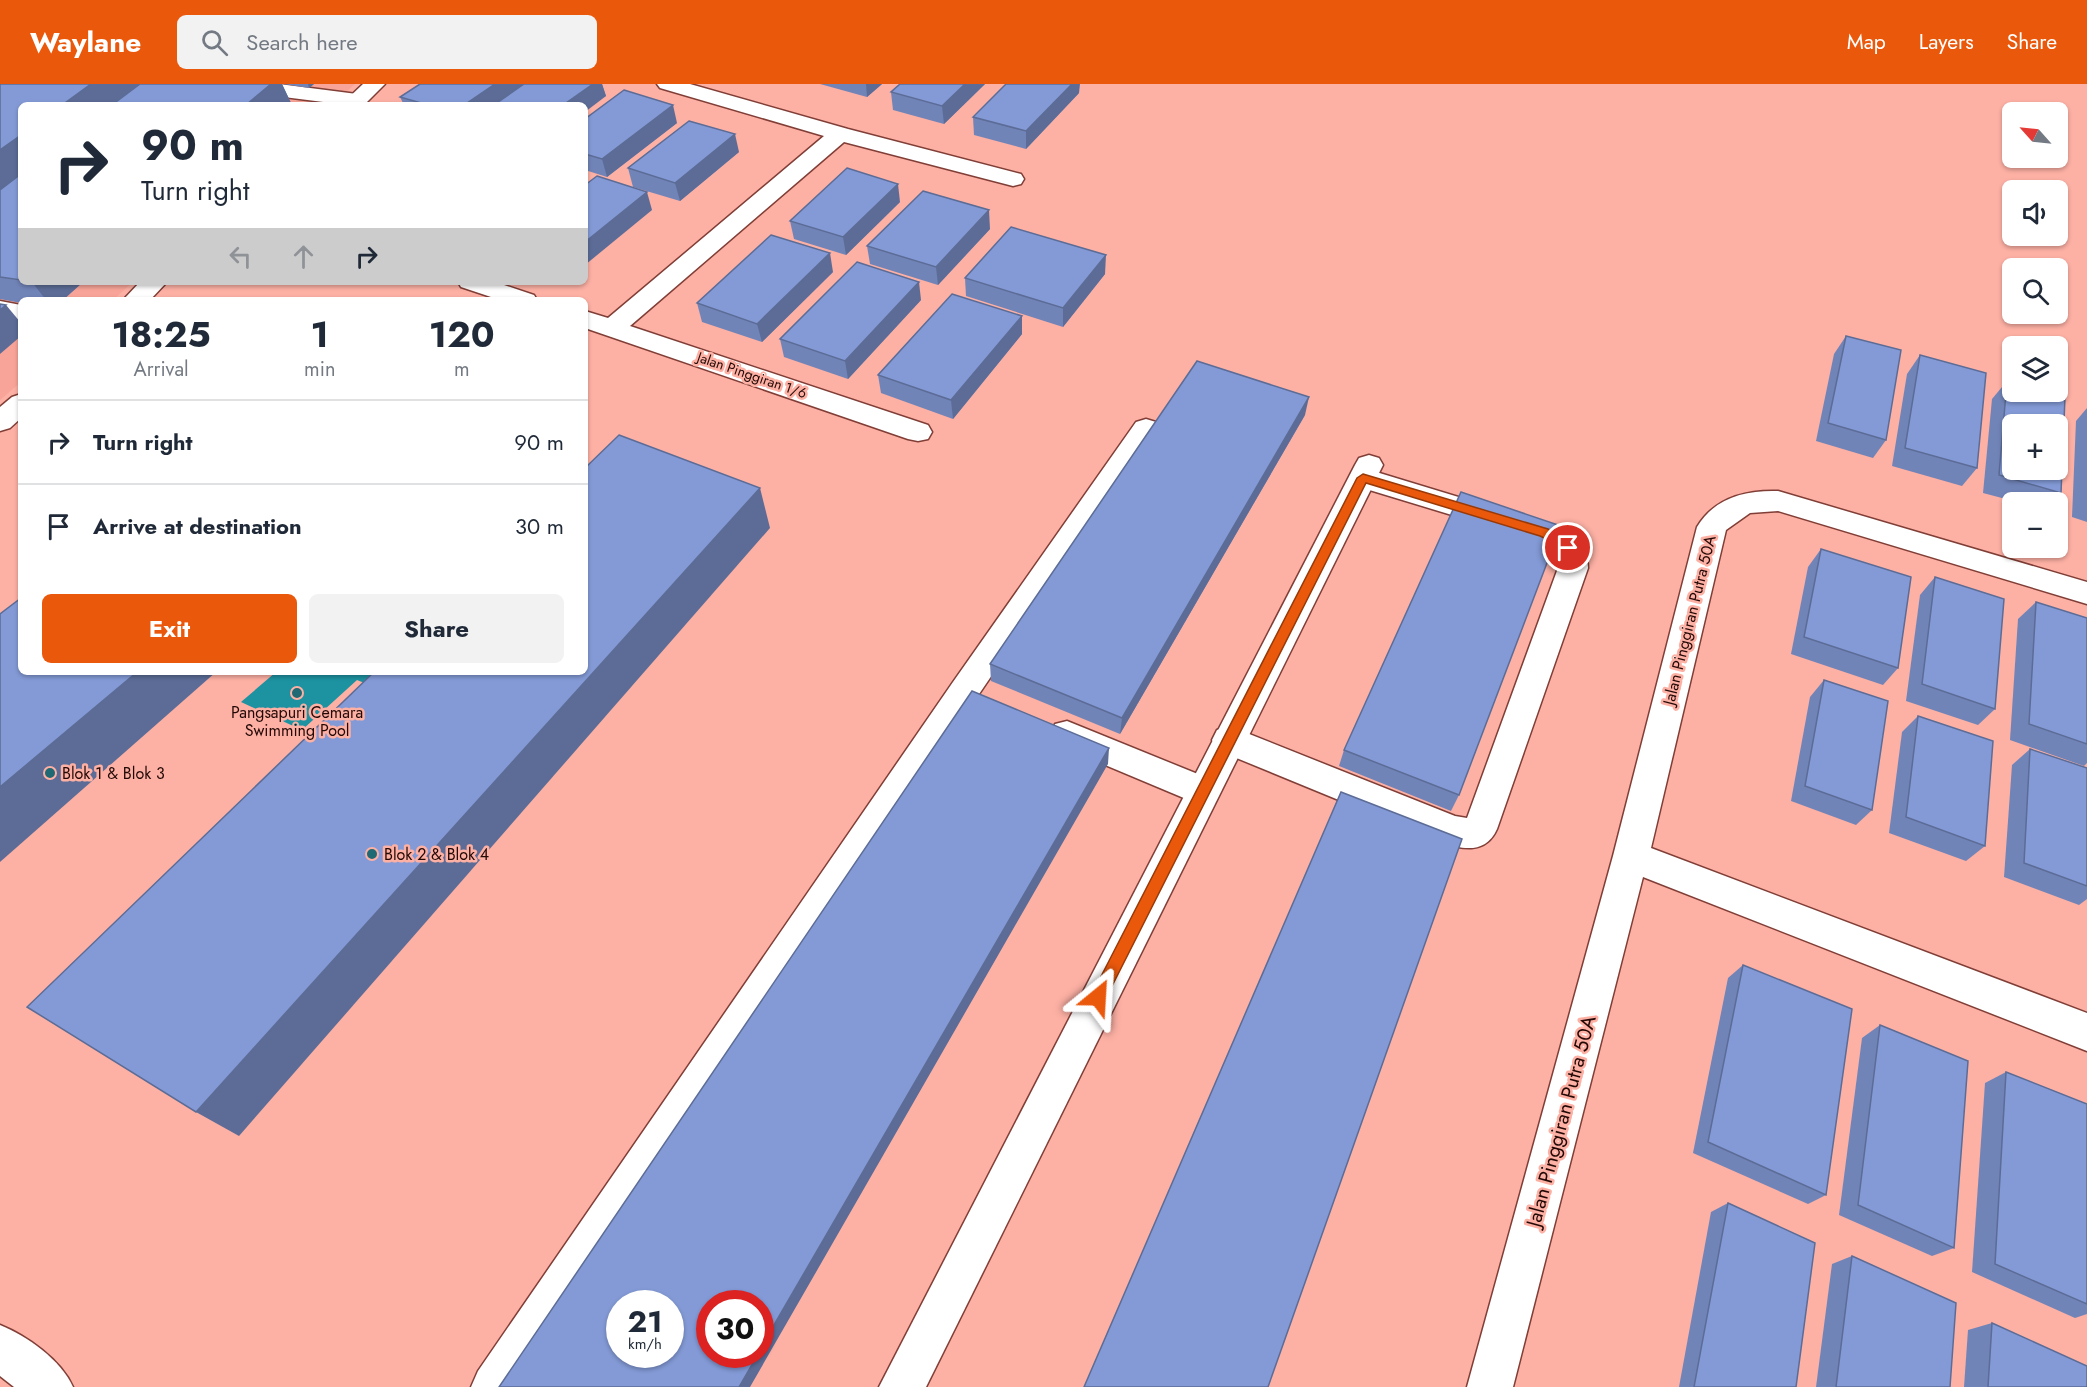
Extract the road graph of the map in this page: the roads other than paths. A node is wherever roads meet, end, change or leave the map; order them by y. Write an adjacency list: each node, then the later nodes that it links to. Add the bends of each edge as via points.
1 (229, 84): 4 (street)
2 (375, 84): 4 (street)
3 (667, 84): 5 (street)
4 (355, 102)
5 (840, 134): 6 (street); 14 (street)
6 (1013, 179)
7 (152, 285): 9 (street)
8 (479, 285): 10 (street)
9 (138, 297)
10 (516, 297)
11 (0, 309): 12 (street)
12 (18, 312)
13 (588, 320): 14 (street, Jalan Pinggiran 1/6)
14 (612, 328): 18 (street, Jalan Pinggiran 1/6)
15 (18, 406): 16 (street)
16 (0, 422)
17 (1146, 428): 20 (street)
18 (918, 432)
19 (2087, 593): 25 (street, Jalan Pinggiran Putra 50A, via 1778,501 1756,500 1737,505 1722,514 1712,527)
20 (964, 691): 21 (street); 29 (street)
21 (997, 705)
22 (1040, 723): 24 (street)
23 (1229, 740): 23 (street, via 1366,471 1544,532 1558,539 1573,558 1559,609 1480,829 1473,834 1453,831); 24 (street)
24 (1203, 790): 30 (street)
25 (1631, 856): 26 (street); 31 (street, Jalan Pinggiran Putra 50A)
26 (2087, 1032)
27 (0, 1347): 28 (street)
28 (50, 1387)
29 (494, 1387)
30 (902, 1387)
31 (1490, 1387)

